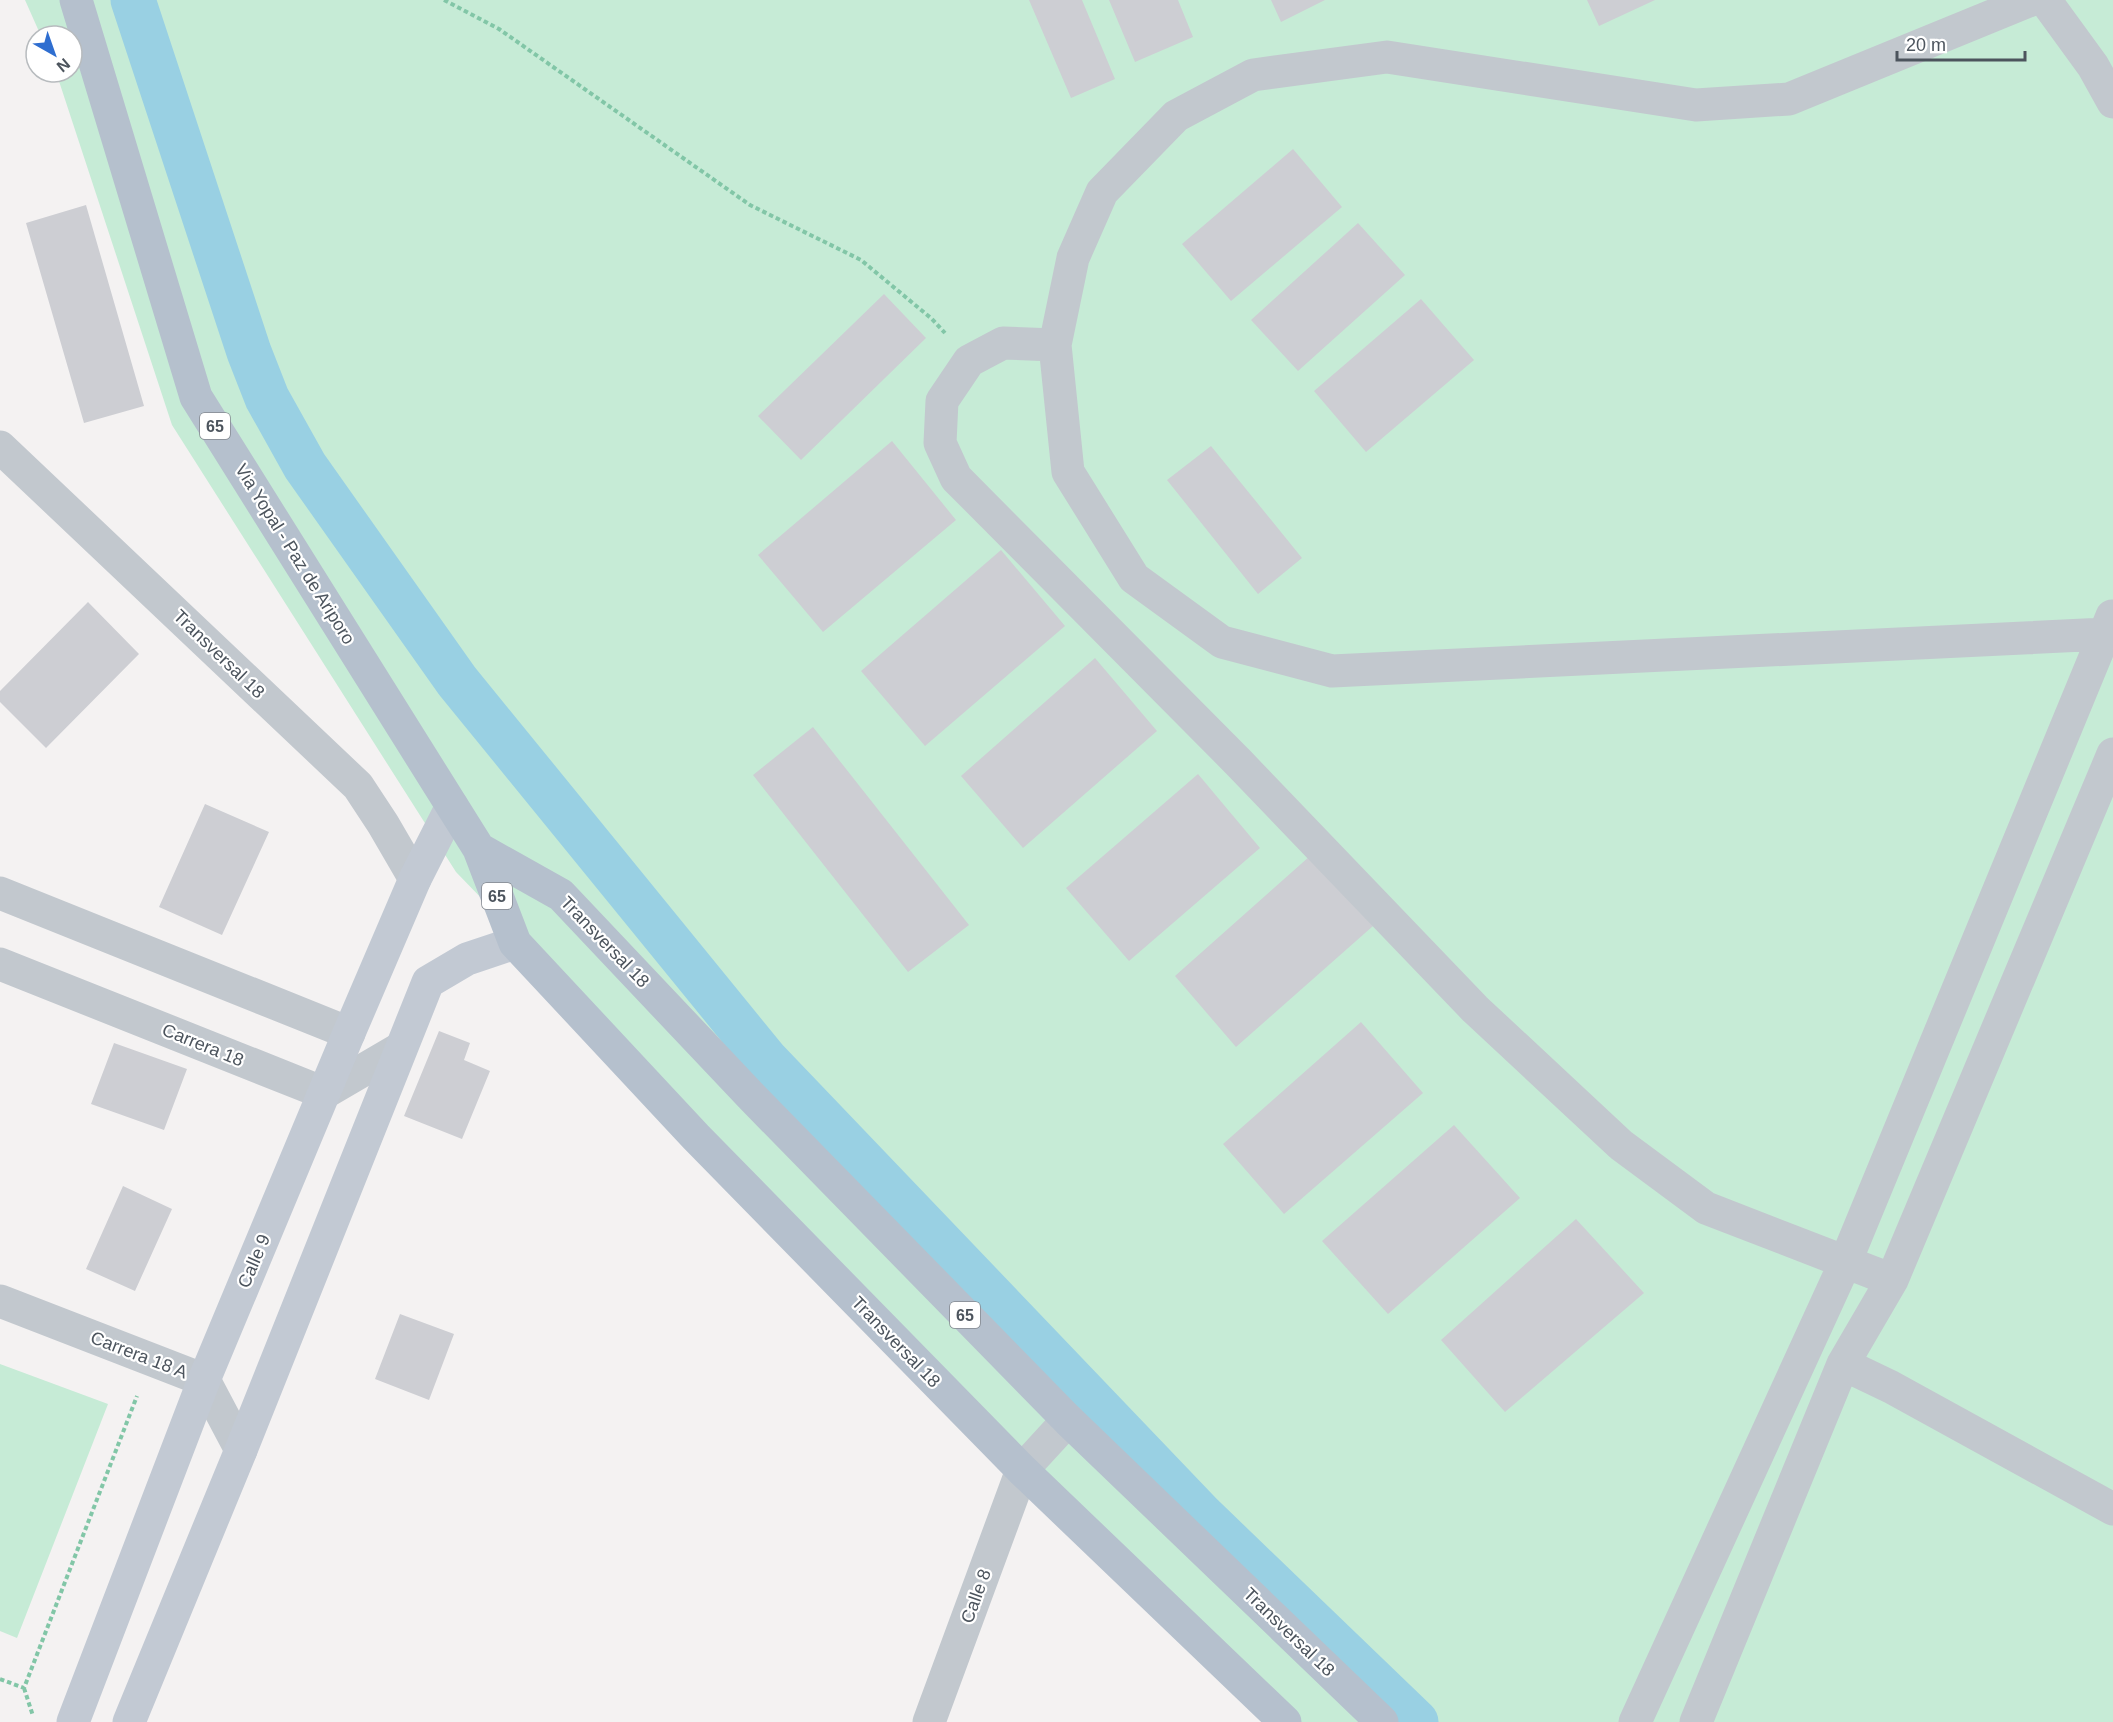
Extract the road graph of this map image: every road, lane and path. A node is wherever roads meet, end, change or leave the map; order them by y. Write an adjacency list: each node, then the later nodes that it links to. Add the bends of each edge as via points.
1 (76, 0): 11 (main road, Via Yopal - Paz de Ariporo / 65, via 196,397)
2 (444, 0): 7 (path, via 499,29 750,205 861,260 932,319)
3 (2031, 0): 6 (street, via 1789,99 1696,105 1387,57 1253,75 1176,116 1102,192 1073,258)
4 (2045, 0): 5 (street, via 2093,66)
5 (2113, 102)
6 (1055, 345): 7 (street, via 1003,343); 9 (street, via 1068,472 1134,578 1222,642 1332,671)
7 (969, 361): 20 (street, via 942,401 940,443 956,478 1239,763 1475,1009 1622,1145 1706,1208)
8 (0, 447): 13 (street, Transversal 18, via 358,786)
9 (2109, 624): 20 (street)
10 (2113, 754): 21 (street)
11 (452, 806): 12 (main road, Via Yopal - Paz de Ariporo / 65); 13 (main road, Calle 9)
12 (479, 849): 15 (main road, Transversal 18 / 65); 26 (main road, Transversal 18 / 65, via 561,895 759,1105)
13 (415, 879): 17 (main road, Calle 9)
14 (0, 893): 17 (street)
15 (514, 943): 18 (main road, via 466,959 428,982); 28 (main road, Transversal 18 / 65, via 696,1137)
16 (0, 964): 19 (street, Carrera 18)
17 (349, 1033): 19 (main road, Calle 9)
18 (401, 1048): 19 (street); 27 (main road)
19 (324, 1093): 24 (main road, Calle 9)
20 (1845, 1263): 21 (street); 38 (street)
21 (1892, 1280): 23 (street)
22 (0, 1301): 24 (street, Carrera 18 A)
23 (1843, 1364): 29 (street); 39 (street)
24 (204, 1380): 27 (street, Carrera 18 A); 33 (main road, Calle 9)
25 (140, 1389): 31 (path)
26 (1068, 1420): 28 (street); 37 (main road, Transversal 18 / 65)
27 (241, 1450): 34 (main road)
28 (1022, 1470): 35 (street, Calle 8); 36 (main road, Transversal 18 / 65)
29 (2113, 1509)
30 (0, 1679): 31 (path)
31 (24, 1688): 32 (path)
32 (35, 1722)
33 (73, 1722)
34 (129, 1722)
35 (929, 1722)
36 (1285, 1722)
37 (1382, 1722)
38 (1635, 1722)
39 (1696, 1722)

